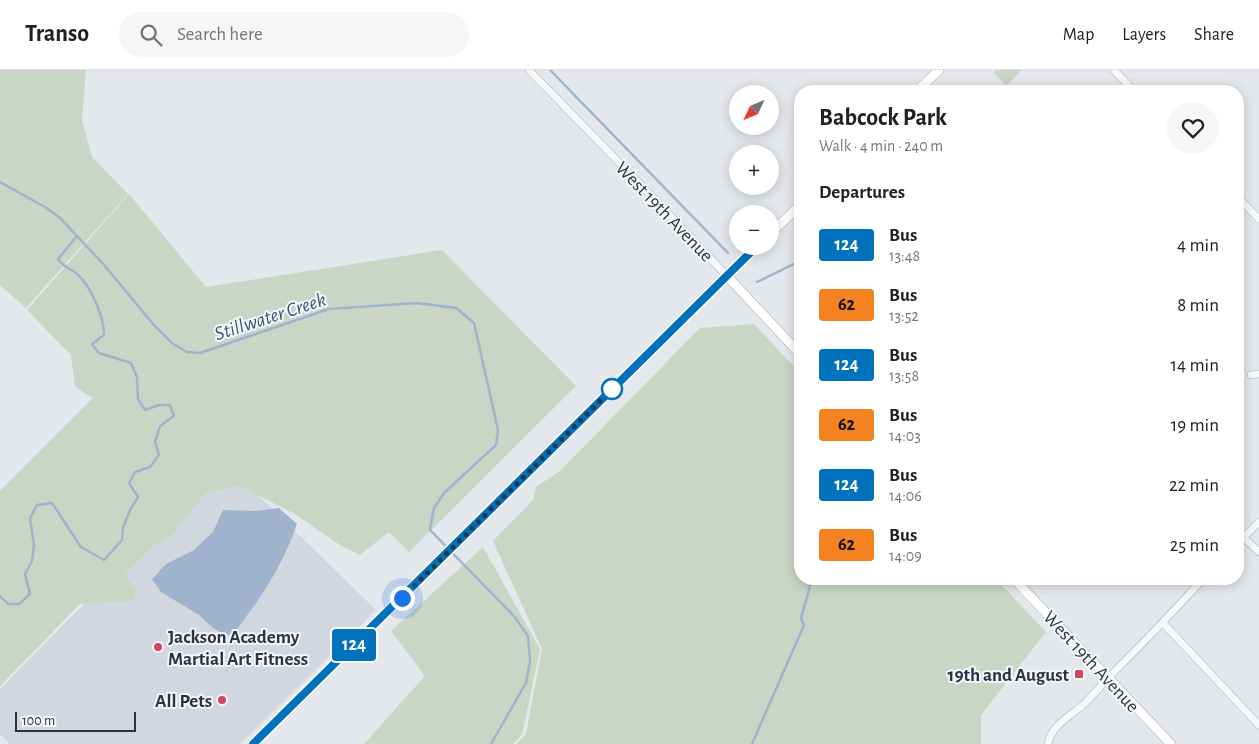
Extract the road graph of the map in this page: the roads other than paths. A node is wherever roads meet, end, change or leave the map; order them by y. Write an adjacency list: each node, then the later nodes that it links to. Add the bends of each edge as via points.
1 (529, 70): 11 (street, West 19th Avenue)
2 (938, 70): 4 (main road)
3 (1114, 70): 5 (street)
4 (923, 85)
5 (1128, 85)
6 (1244, 203): 8 (street)
7 (794, 211): 9 (main road)
8 (1259, 219)
9 (779, 225)
10 (748, 255): 11 (main road)
11 (727, 276): 12 (main road, West 19th Avenue); 22 (main road)
12 (794, 348)
13 (1259, 522): 14 (street)
14 (1244, 536)
15 (1244, 543): 16 (street)
16 (1259, 552)
17 (1020, 585): 20 (main road, West 19th Avenue)
18 (1198, 585): 19 (street)
19 (1163, 623): 20 (street); 21 (street)
20 (1108, 678): 23 (street, via 1094,695 1055,729); 24 (main road, West 19th Avenue)
21 (1259, 725)
22 (253, 744)
23 (1048, 744)
24 (1171, 744)

